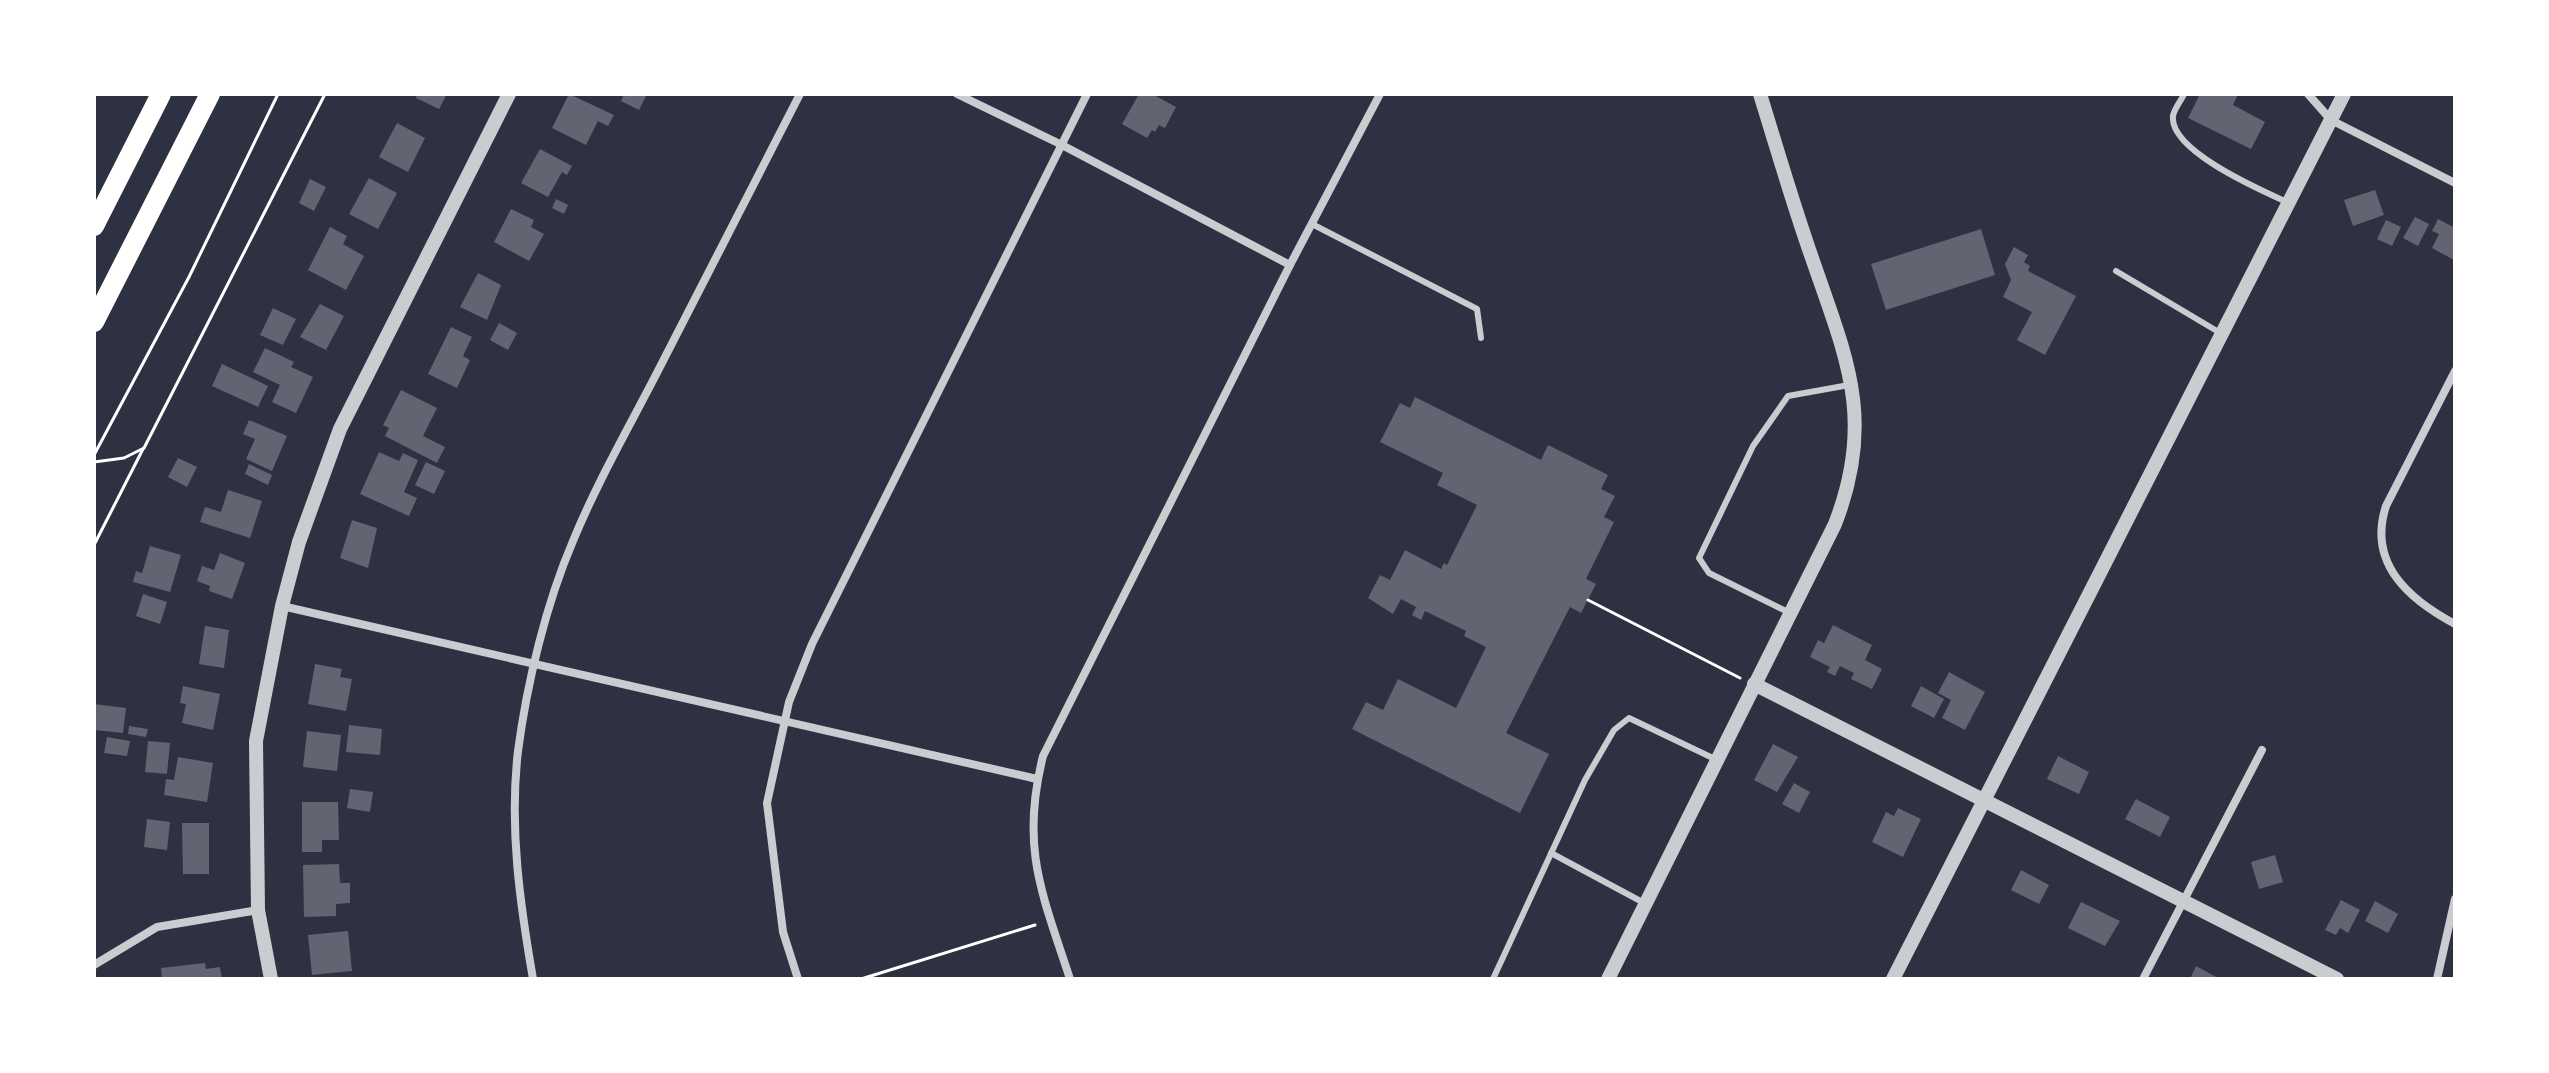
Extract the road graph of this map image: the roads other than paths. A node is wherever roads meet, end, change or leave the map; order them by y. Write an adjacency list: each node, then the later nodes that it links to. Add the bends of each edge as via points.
1 (161, 94): 17 (highway)
2 (210, 94): 20 (highway)
3 (509, 94): 25 (street, via 340,429)
4 (800, 94): 28 (street, via 572,541)
5 (957, 94): 13 (street)
6 (1087, 94): 13 (street)
7 (1380, 94): 16 (street)
8 (1760, 94): 24 (street)
9 (2184, 94): 15 (lane, via 2173,118 2182,140 2195,153)
10 (2308, 94): 12 (street)
11 (2344, 94): 12 (street)
12 (2331, 120): 14 (street); 15 (street)
13 (1060, 144): 18 (street); 30 (street, via 812,644)
14 (2455, 183)
15 (2289, 203): 21 (street)
16 (1312, 224): 18 (street); 22 (lane, via 1477,309)
17 (94, 226)
18 (1290, 265): 33 (street, via 1051,737)
19 (2116, 271): 21 (lane)
20 (94, 322)
21 (2222, 334): 34 (street)
22 (1481, 338)
23 (2455, 371): 27 (street, via 2386,506 2382,525 2389,564 2406,592)
24 (1852, 384): 26 (street, via 1856,417 1850,482); 26 (lane, via 1788,396 1753,446 1699,558 1709,573)
25 (282, 606): 28 (street); 39 (street, via 256,741)
26 (1790, 613): 29 (street)
27 (2455, 624)
28 (535, 664): 30 (street); 42 (street, via 518,751 515,830)
29 (1754, 684): 32 (street); 34 (street)
30 (785, 723): 33 (street); 43 (street, via 767,803 783,932)
31 (2262, 750): 37 (street)
32 (1717, 760): 35 (lane, via 1629,718 1614,730 1592,768); 38 (street)
33 (1037, 779): 44 (street, via 1033,858)
34 (1983, 798): 37 (street); 47 (street)
35 (1551, 853): 38 (lane); 45 (lane)
36 (2455, 899): 50 (street)
37 (2182, 902): 48 (street); 49 (street)
38 (1646, 904): 46 (street)
39 (258, 910): 40 (street, via 157,927); 41 (street)
40 (94, 965)
41 (271, 979)
42 (533, 979)
43 (798, 979)
44 (1070, 979)
45 (1493, 979)
46 (1608, 979)
47 (1893, 979)
48 (2143, 979)
49 (2337, 979)
50 (2437, 979)

